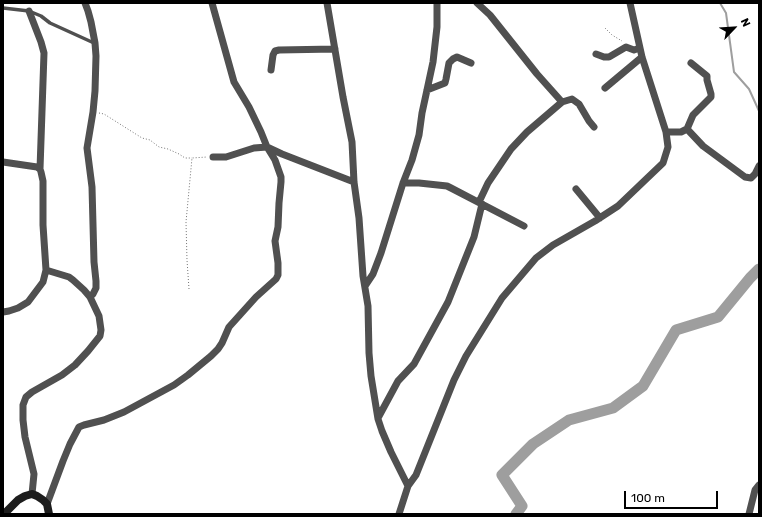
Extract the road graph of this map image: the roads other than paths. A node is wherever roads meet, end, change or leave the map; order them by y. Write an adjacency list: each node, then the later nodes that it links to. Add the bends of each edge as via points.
1 (84, 3): 9 (street)
2 (212, 3): 23 (street, via 234,82 249,107)
3 (327, 3): 11 (street)
4 (437, 3): 18 (street, via 433,62)
5 (477, 3): 19 (street, via 502,29)
6 (630, 3): 10 (street)
7 (3, 8): 8 (lane)
8 (29, 12): 9 (lane); 27 (street, via 44,53)
9 (96, 43): 36 (street, via 95,91 87,148 92,187 96,288)
10 (640, 48): 12 (street, via 634,50 626,47 604,57); 13 (street)
11 (335, 49): 16 (street, via 275,51); 28 (street, via 352,142)
12 (596, 54)
13 (642, 56): 17 (street); 22 (street)
14 (471, 63): 18 (street, via 458,57 453,59 449,63 445,83)
15 (691, 63): 21 (street, via 707,76 711,97 693,114)
16 (271, 70)
17 (605, 88)
18 (427, 90): 29 (street, via 420,135)
19 (562, 102): 20 (street, via 572,99 579,104); 31 (street, via 511,149 488,183)
20 (594, 127)
21 (687, 129): 22 (street, via 681,132); 26 (street, via 703,146 745,177 751,178)
22 (666, 132): 32 (street, via 668,147 663,163 618,206)
23 (267, 147): 24 (street, via 254,148 226,157); 28 (street); 42 (street, via 281,177 275,241 278,263 276,279 229,327 218,349 183,379 124,412 80,427 62,461)
24 (214, 157)
25 (3, 162): 27 (street)
26 (759, 166)
27 (40, 170): 34 (street, via 43,181 42,225)
28 (354, 182): 35 (street, via 360,218)
29 (403, 183): 31 (street, via 446,186); 35 (street, via 381,253)
30 (576, 189): 32 (street)
31 (480, 203): 33 (street); 38 (street, via 474,237 448,302 414,364 398,381)
32 (600, 218): 40 (street, via 553,244 536,258 502,298 466,356 416,475)
33 (524, 226)
34 (46, 270): 36 (street, via 73,280); 37 (street, via 43,282 28,302)
35 (365, 286): 38 (street, via 371,376)
36 (90, 297): 41 (street, via 101,323 100,336 75,364 62,375 32,392 26,397 23,405 25,437 34,474)
37 (3, 312)
38 (378, 419): 40 (street)
39 (759, 485): 46 (street, via 755,490)
40 (408, 486): 45 (street)
41 (32, 494): 42 (main road); 43 (main road, via 18,500)
42 (47, 504): 44 (main road)
43 (4, 514)
44 (49, 514)
45 (399, 514)
46 (749, 514)

